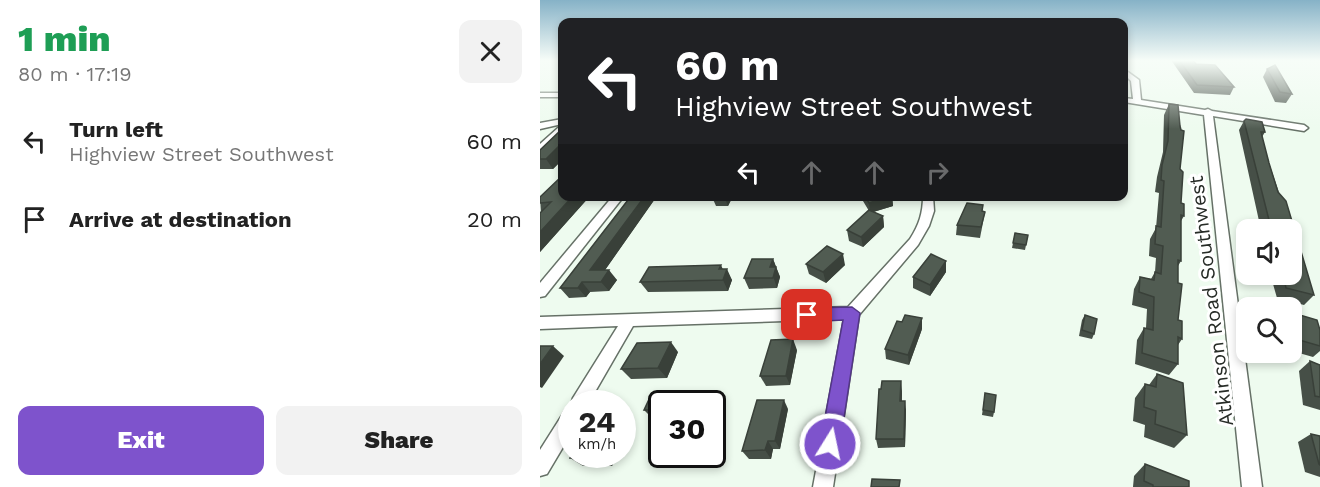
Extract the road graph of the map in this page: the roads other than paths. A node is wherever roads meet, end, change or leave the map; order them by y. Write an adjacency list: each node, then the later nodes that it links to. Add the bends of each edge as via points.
1 (1135, 83): 5 (street)
2 (540, 95): 3 (street)
3 (558, 95)
4 (1128, 101): 5 (street)
5 (1137, 102): 6 (street)
6 (1208, 111): 9 (street); 22 (street, Atkinson Road Southwest)
7 (558, 123): 8 (street)
8 (540, 126)
9 (1304, 128)
10 (558, 133): 11 (street)
11 (540, 149)
12 (616, 201): 14 (street)
13 (929, 201): 15 (street, via 929,219 920,236 862,297)
14 (540, 292)
15 (852, 313): 17 (street); 21 (street)
16 (540, 322): 17 (street)
17 (628, 322): 18 (street)
18 (587, 390)
19 (558, 438): 20 (street)
20 (540, 467)
21 (823, 487)
22 (1252, 487)

